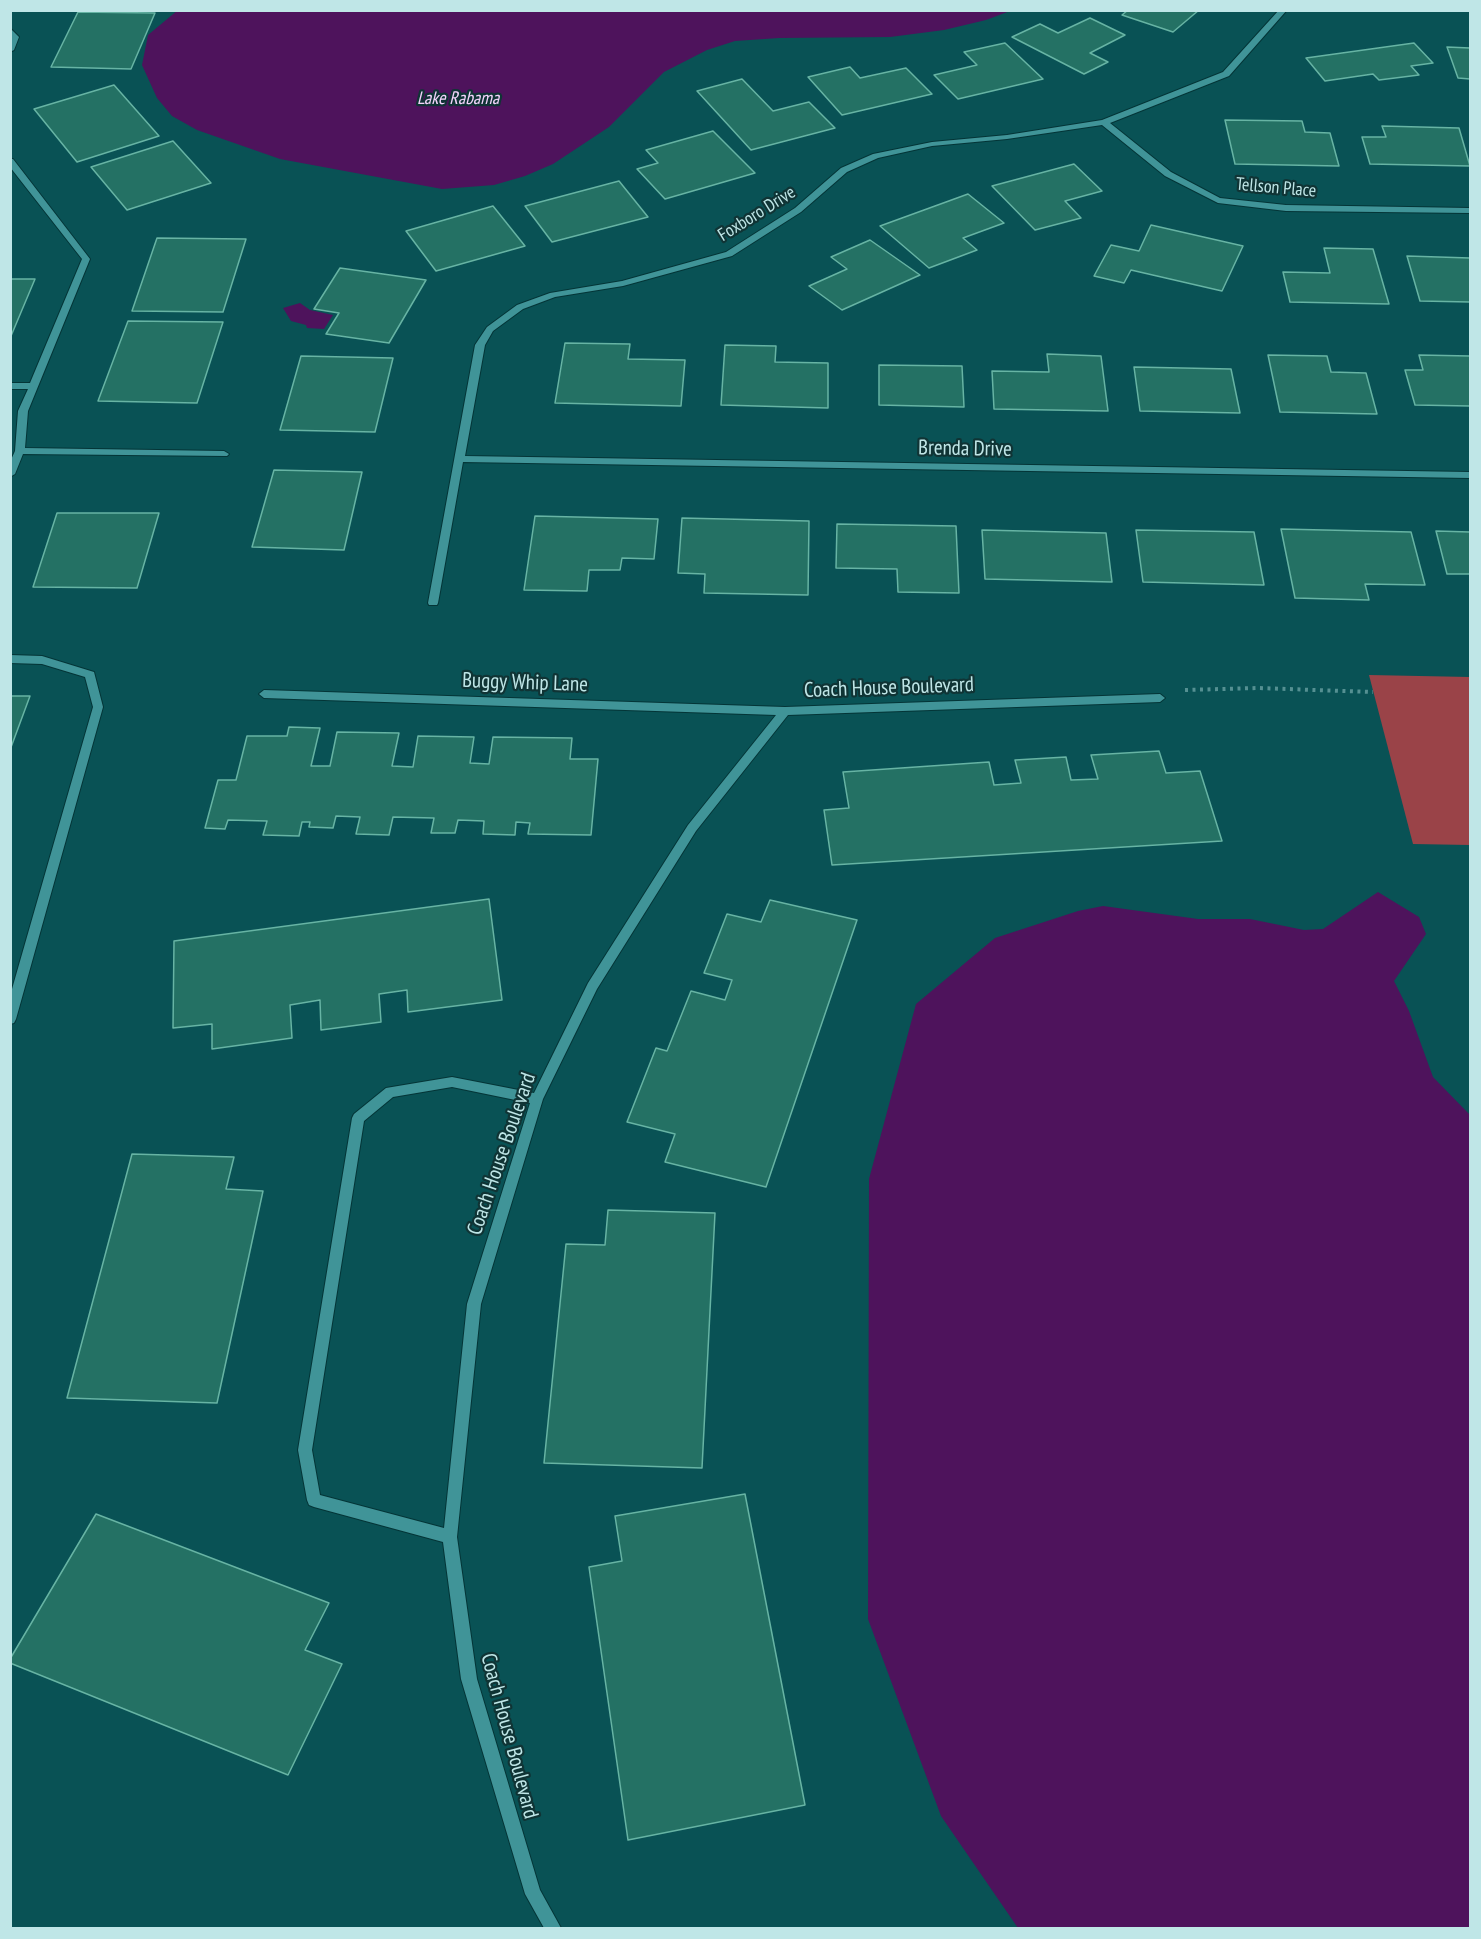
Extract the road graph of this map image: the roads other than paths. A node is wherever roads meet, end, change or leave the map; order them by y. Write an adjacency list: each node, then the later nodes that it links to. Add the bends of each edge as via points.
1 (1284, 10): 4 (street, Foxboro Drive, via 1226,74)
2 (10, 30): 3 (street, via 15,37)
3 (10, 50)
4 (1104, 122): 6 (street, Tellson Place, via 1168,174 1218,200 1286,208); 12 (street, Foxboro Drive, via 932,144 876,156 844,170 798,210 729,254 623,284 553,295 520,307 489,329 480,345)
5 (10, 161): 8 (street, via 86,259)
6 (1470, 211)
7 (10, 386): 8 (street)
8 (33, 386): 9 (street)
9 (16, 425): 10 (street)
10 (20, 451): 11 (street); 13 (street)
11 (224, 454)
12 (458, 459): 14 (street, Brenda Drive); 15 (street, Foxboro Drive)
13 (10, 474)
14 (1470, 475)
15 (433, 603)
16 (10, 659): 20 (street, via 42,660 90,675 98,708)
17 (264, 694): 19 (street, Buggy Whip Lane)
18 (1160, 698): 19 (street, Coach House Boulevard)
19 (784, 711): 21 (street, Coach House Boulevard, via 692,828 592,986)
20 (10, 1019)
21 (537, 1099): 22 (street, Coach House Boulevard, via 474,1304); 22 (street, via 452,1082 390,1092 358,1118 305,1450 314,1500)
22 (450, 1537): 23 (street, Coach House Boulevard, via 469,1679 533,1894)
23 (553, 1929)

